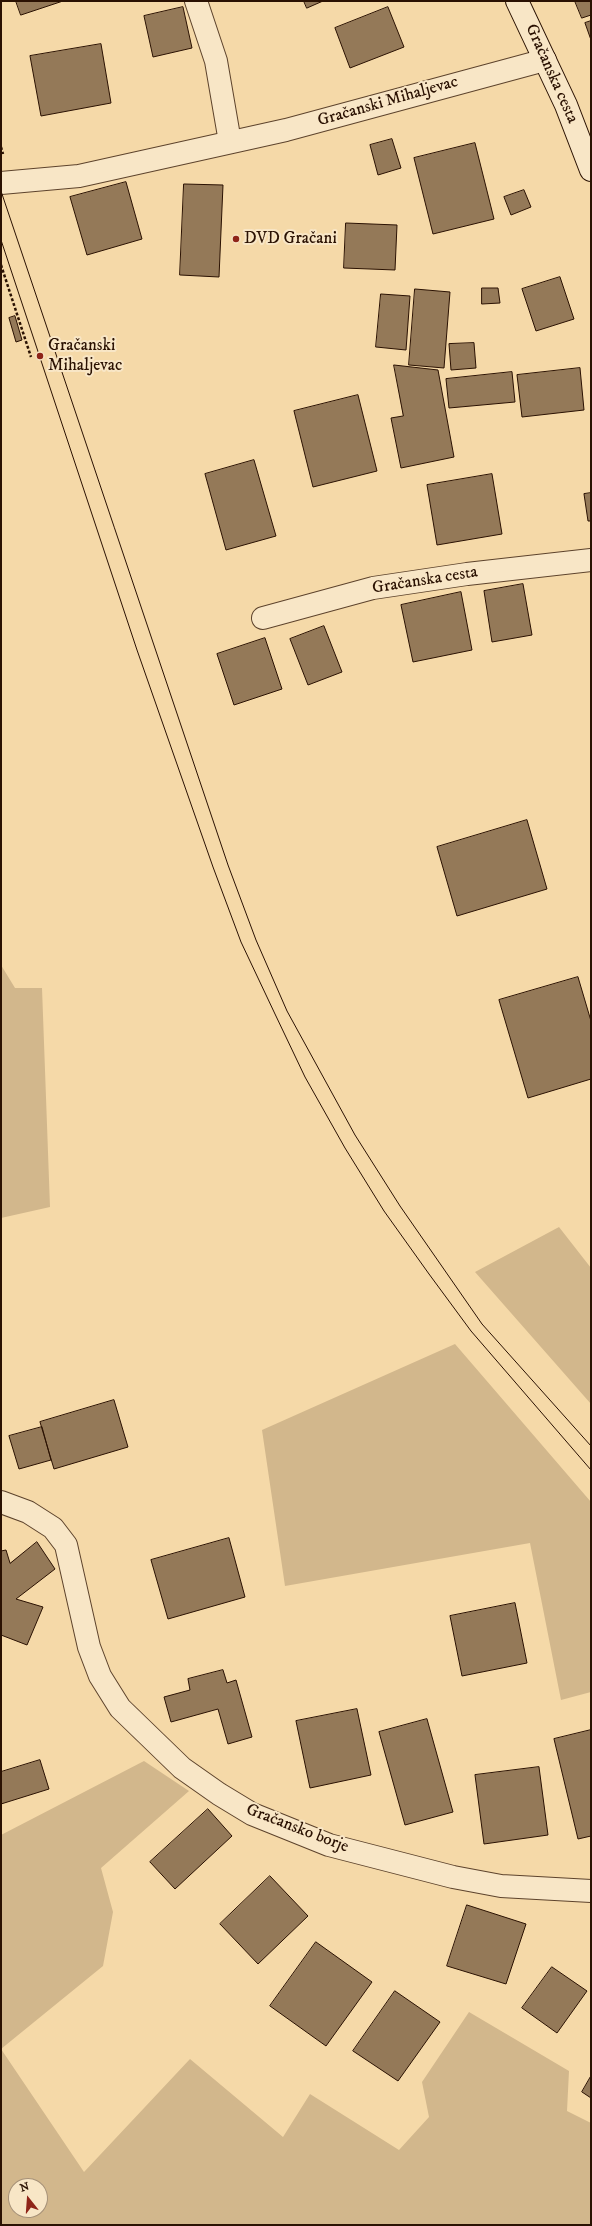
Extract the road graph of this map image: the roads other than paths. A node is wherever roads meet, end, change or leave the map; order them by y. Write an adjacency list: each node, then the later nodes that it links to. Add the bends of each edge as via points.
1 (196, 1): 4 (street, via 216,61)
2 (518, 1): 3 (street, Gračanska cesta)
3 (545, 60): 4 (street, Gračanski Mihaljevac, via 344,115); 5 (street, Gračanska cesta, via 566,105)
4 (230, 142): 6 (street, Gračanski Mihaljevac, via 79,176)
5 (591, 170)
6 (1, 183)
7 (591, 560): 8 (street, Gračanska cesta, via 372,588)
8 (262, 618)
9 (1, 1502): 10 (street, Gračansko borje, via 28,1512 53,1528 66,1545 89,1647 100,1676 120,1708 182,1768 219,1794 252,1814 330,1845 453,1877 501,1886)
10 (591, 1891)

